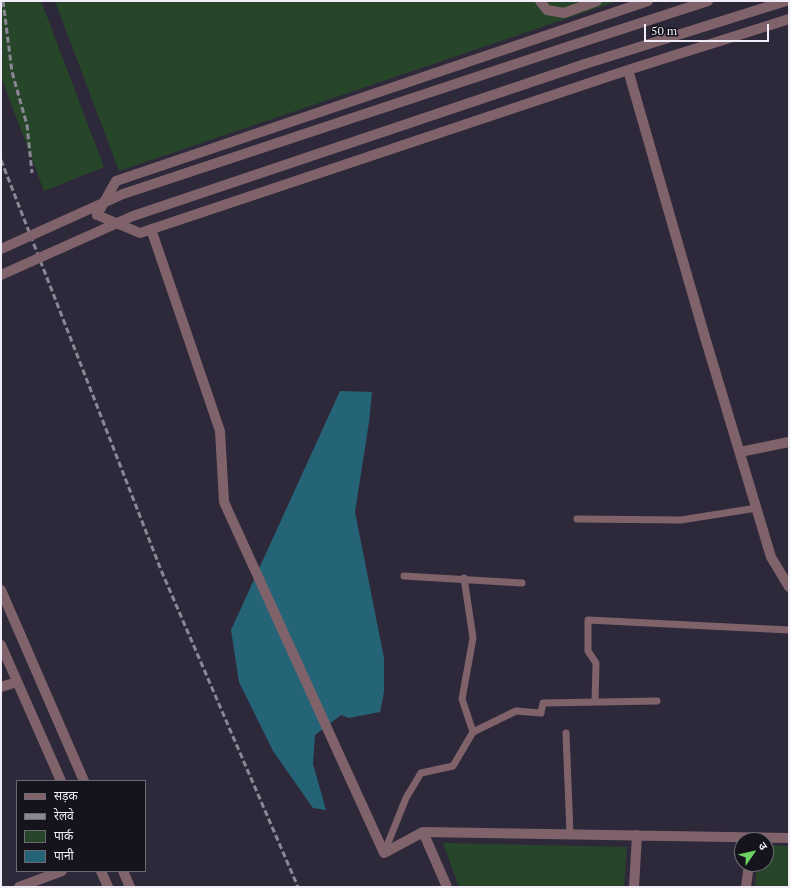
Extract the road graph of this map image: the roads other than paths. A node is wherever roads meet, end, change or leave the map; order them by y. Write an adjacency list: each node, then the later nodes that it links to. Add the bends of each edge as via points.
1 (540, 1): 2 (street, via 546,10 564,13)
2 (597, 1)
3 (648, 1): 8 (street, via 116,181 97,215 140,233)
4 (708, 1): 9 (street, bridge, via 123,194)
5 (786, 1): 10 (street, bridge, via 585,64 133,216)
6 (789, 19): 7 (street)
7 (628, 70): 8 (street); 12 (street)
8 (151, 229): 36 (street, via 220,431 224,502)
9 (1, 249)
10 (1, 275)
11 (789, 442): 12 (street)
12 (740, 452): 13 (street)
13 (757, 508): 14 (lane, via 681,520); 18 (street, via 771,557)
14 (577, 519)
15 (404, 576): 16 (lane)
16 (464, 578): 17 (lane); 26 (lane, via 473,638 462,699)
17 (522, 583)
18 (789, 587)
19 (1, 590): 29 (street)
20 (789, 630): 25 (lane, via 588,620 588,651 596,663)
21 (1, 645): 22 (street)
22 (17, 682): 23 (street); 28 (street)
23 (1, 687)
24 (658, 701): 25 (lane)
25 (595, 702): 26 (lane, via 542,703 541,713 516,711)
26 (474, 732): 36 (lane, via 453,766 421,773 406,798)
27 (566, 733): 31 (lane)
28 (61, 780)
29 (84, 780)
30 (423, 832): 31 (street); 36 (street); 44 (street)
31 (570, 834): 32 (street)
32 (637, 835): 33 (street); 45 (street)
33 (734, 838)
34 (774, 838): 35 (street)
35 (789, 838)
36 (384, 853)
37 (59, 872): 41 (street)
38 (101, 872): 42 (street)
39 (123, 872): 43 (street)
40 (748, 872): 46 (street)
41 (19, 887)
42 (108, 887)
43 (130, 887)
44 (447, 887)
45 (634, 887)
46 (746, 887)

